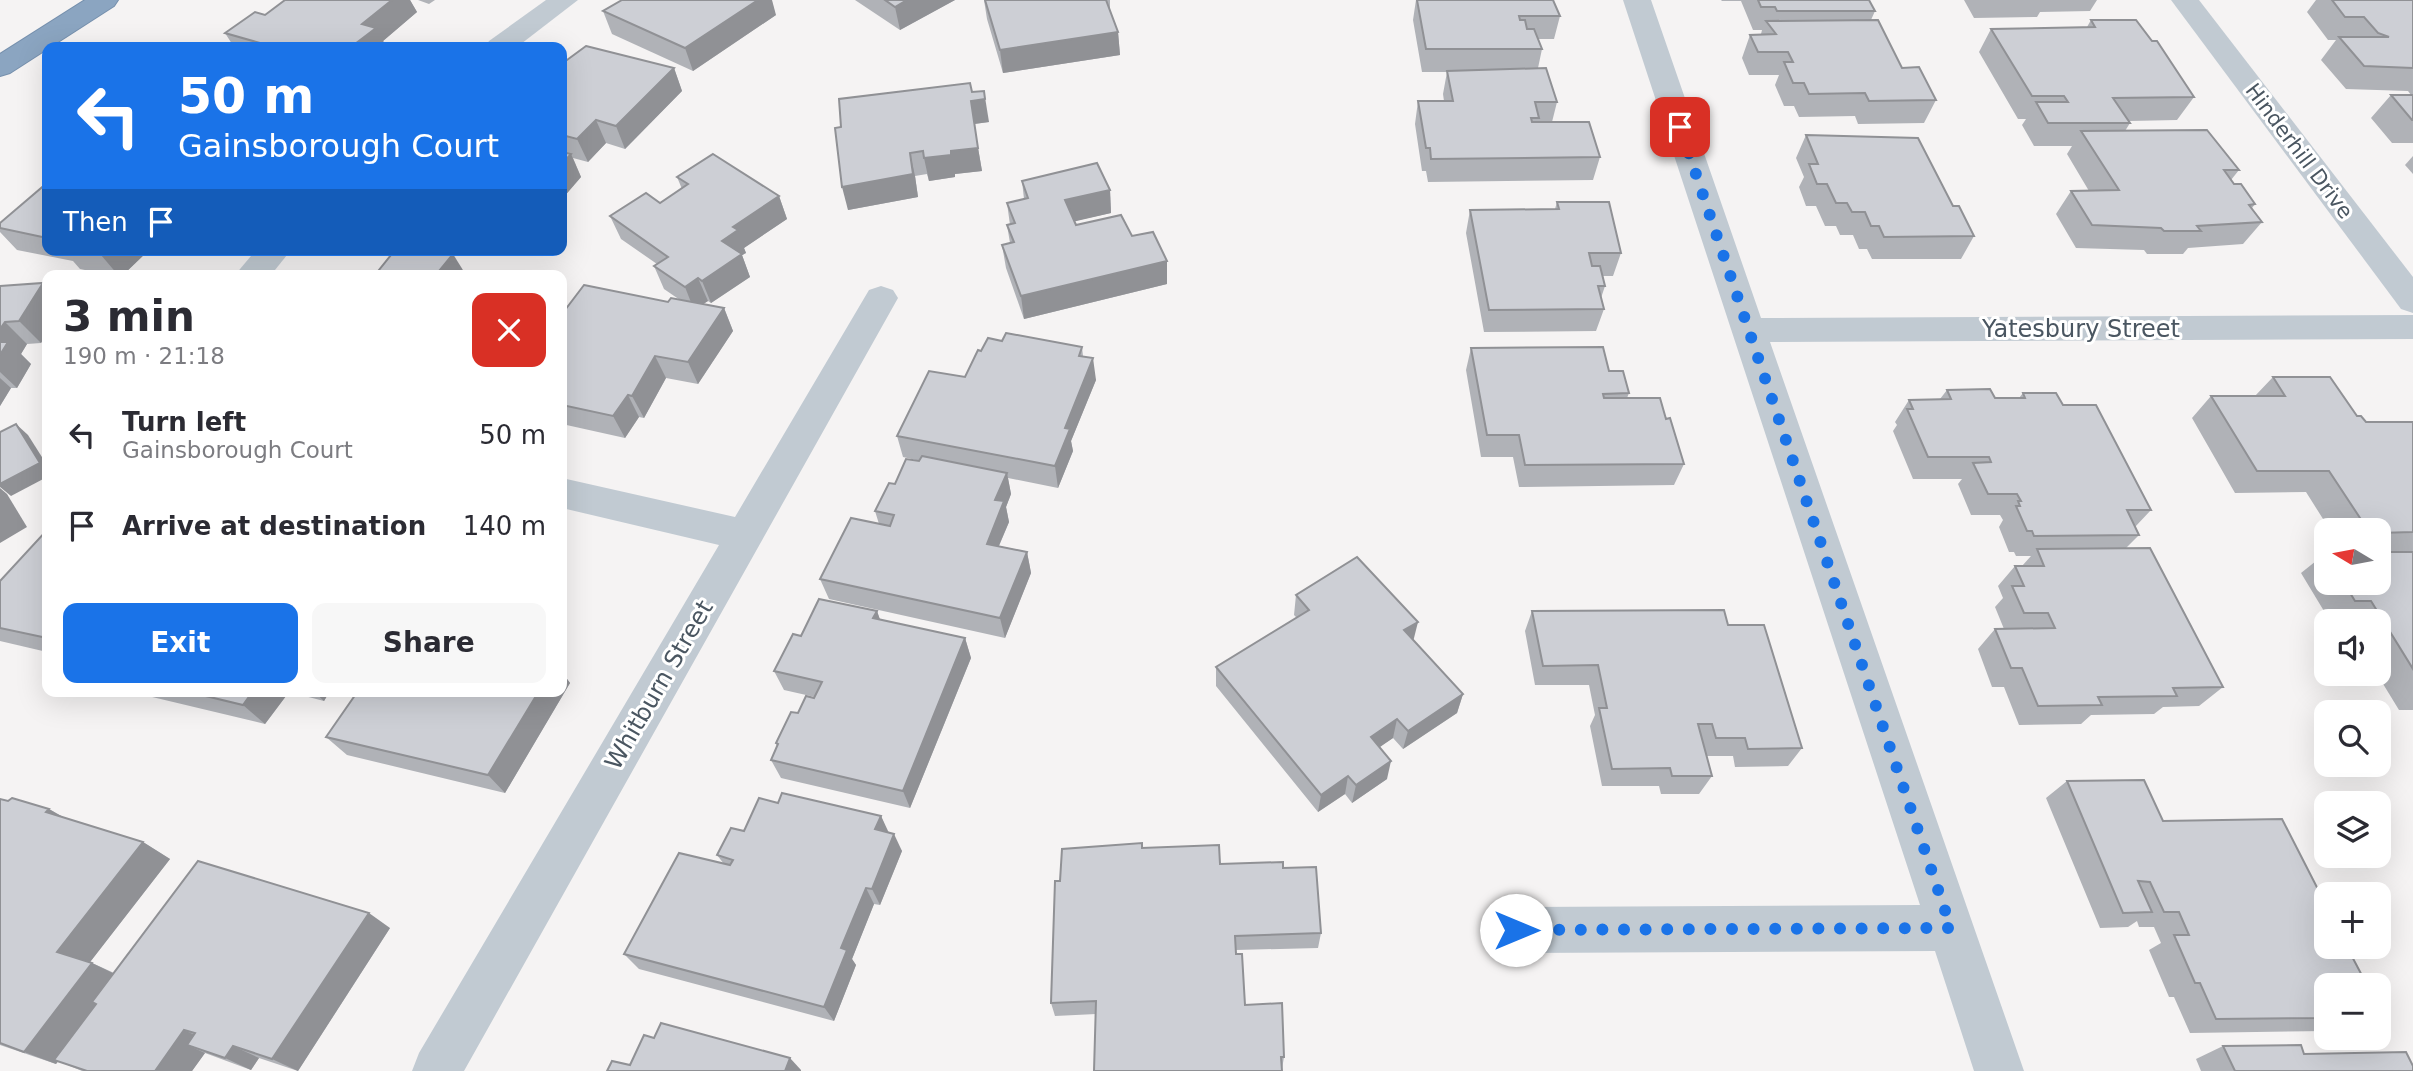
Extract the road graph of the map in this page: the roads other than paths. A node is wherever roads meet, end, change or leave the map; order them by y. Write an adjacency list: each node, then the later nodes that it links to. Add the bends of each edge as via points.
1 (104, 0): 6 (highway)
2 (564, 0): 5 (street)
3 (1637, 0): 12 (street)
4 (2185, 0): 10 (street, Hinderhill Drive)
5 (506, 42)
6 (0, 67)
7 (269, 256): 8 (street)
8 (256, 270)
9 (881, 299): 14 (street, Whitburn Street)
10 (2413, 302)
11 (2413, 327): 12 (street, Yatesbury Street)
12 (1749, 330): 15 (street)
13 (567, 495): 14 (street)
14 (745, 535): 17 (street, Whitburn Street)
15 (1951, 928): 16 (street); 18 (street)
16 (1516, 930)
17 (437, 1071)
18 (1999, 1071)

